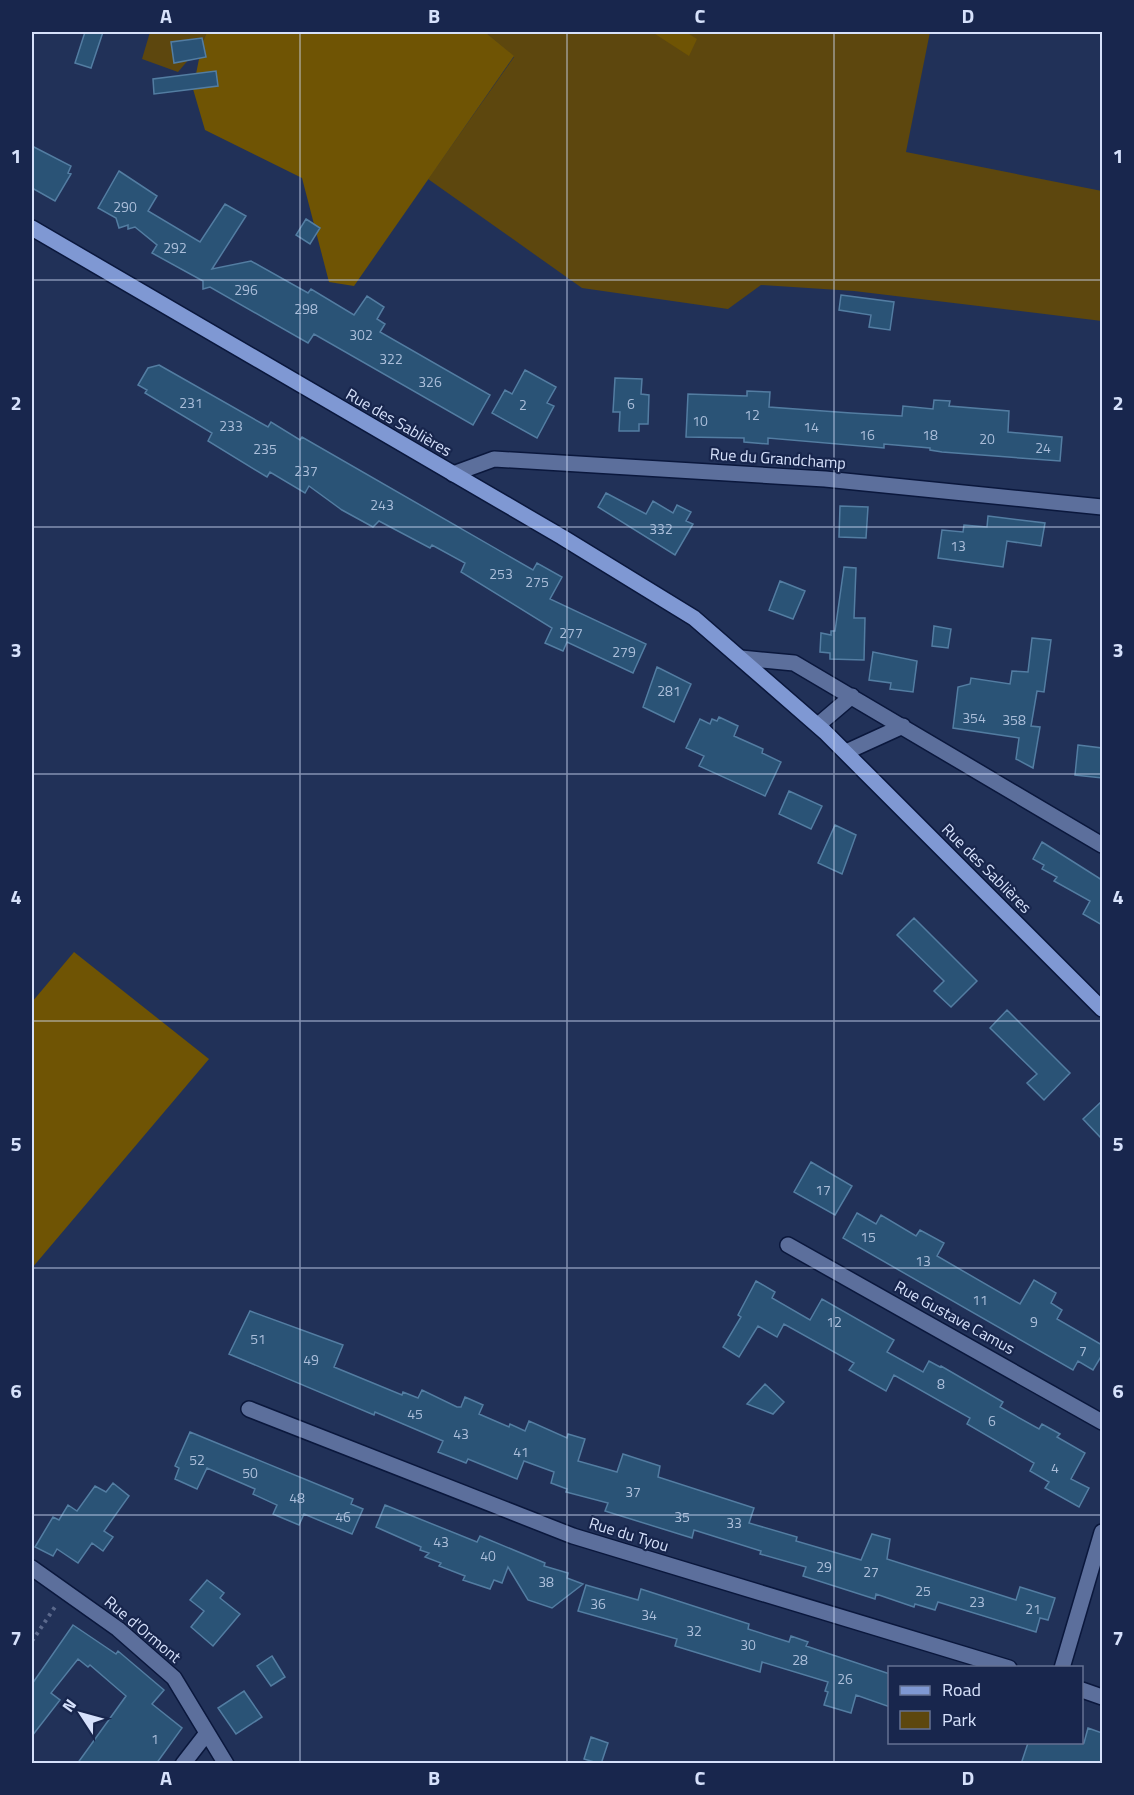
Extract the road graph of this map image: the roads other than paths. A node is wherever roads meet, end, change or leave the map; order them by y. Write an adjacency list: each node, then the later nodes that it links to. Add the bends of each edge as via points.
1 (32, 228): 2 (main road, Rue des Sablières)
2 (453, 474): 3 (street, Rue du Grandchamp, via 494,459 825,478); 4 (main road, Rue des Sablières, via 694,618)
3 (1102, 507)
4 (741, 658): 5 (street, via 794,663); 6 (main road, Rue des Sablières)
5 (852, 696): 6 (street); 7 (street)
6 (818, 725): 8 (main road, Rue des Sablières)
7 (903, 726): 8 (street); 9 (street)
8 (846, 752): 10 (main road, Rue des Sablières)
9 (1102, 845)
10 (1102, 1009)
11 (788, 1245): 13 (street, Rue Gustave Camus)
12 (249, 1409): 16 (street, Rue du Tyou, via 573,1536)
13 (1102, 1422)
14 (1102, 1532): 17 (street)
15 (32, 1568): 20 (street, Rue d'Ormont, via 118,1629 174,1678)
16 (1002, 1666)
17 (1063, 1666)
18 (1083, 1690): 19 (street)
19 (1102, 1697)
20 (207, 1733): 21 (street); 22 (street, Rue d'Ormont)
21 (183, 1764)
22 (226, 1764)

